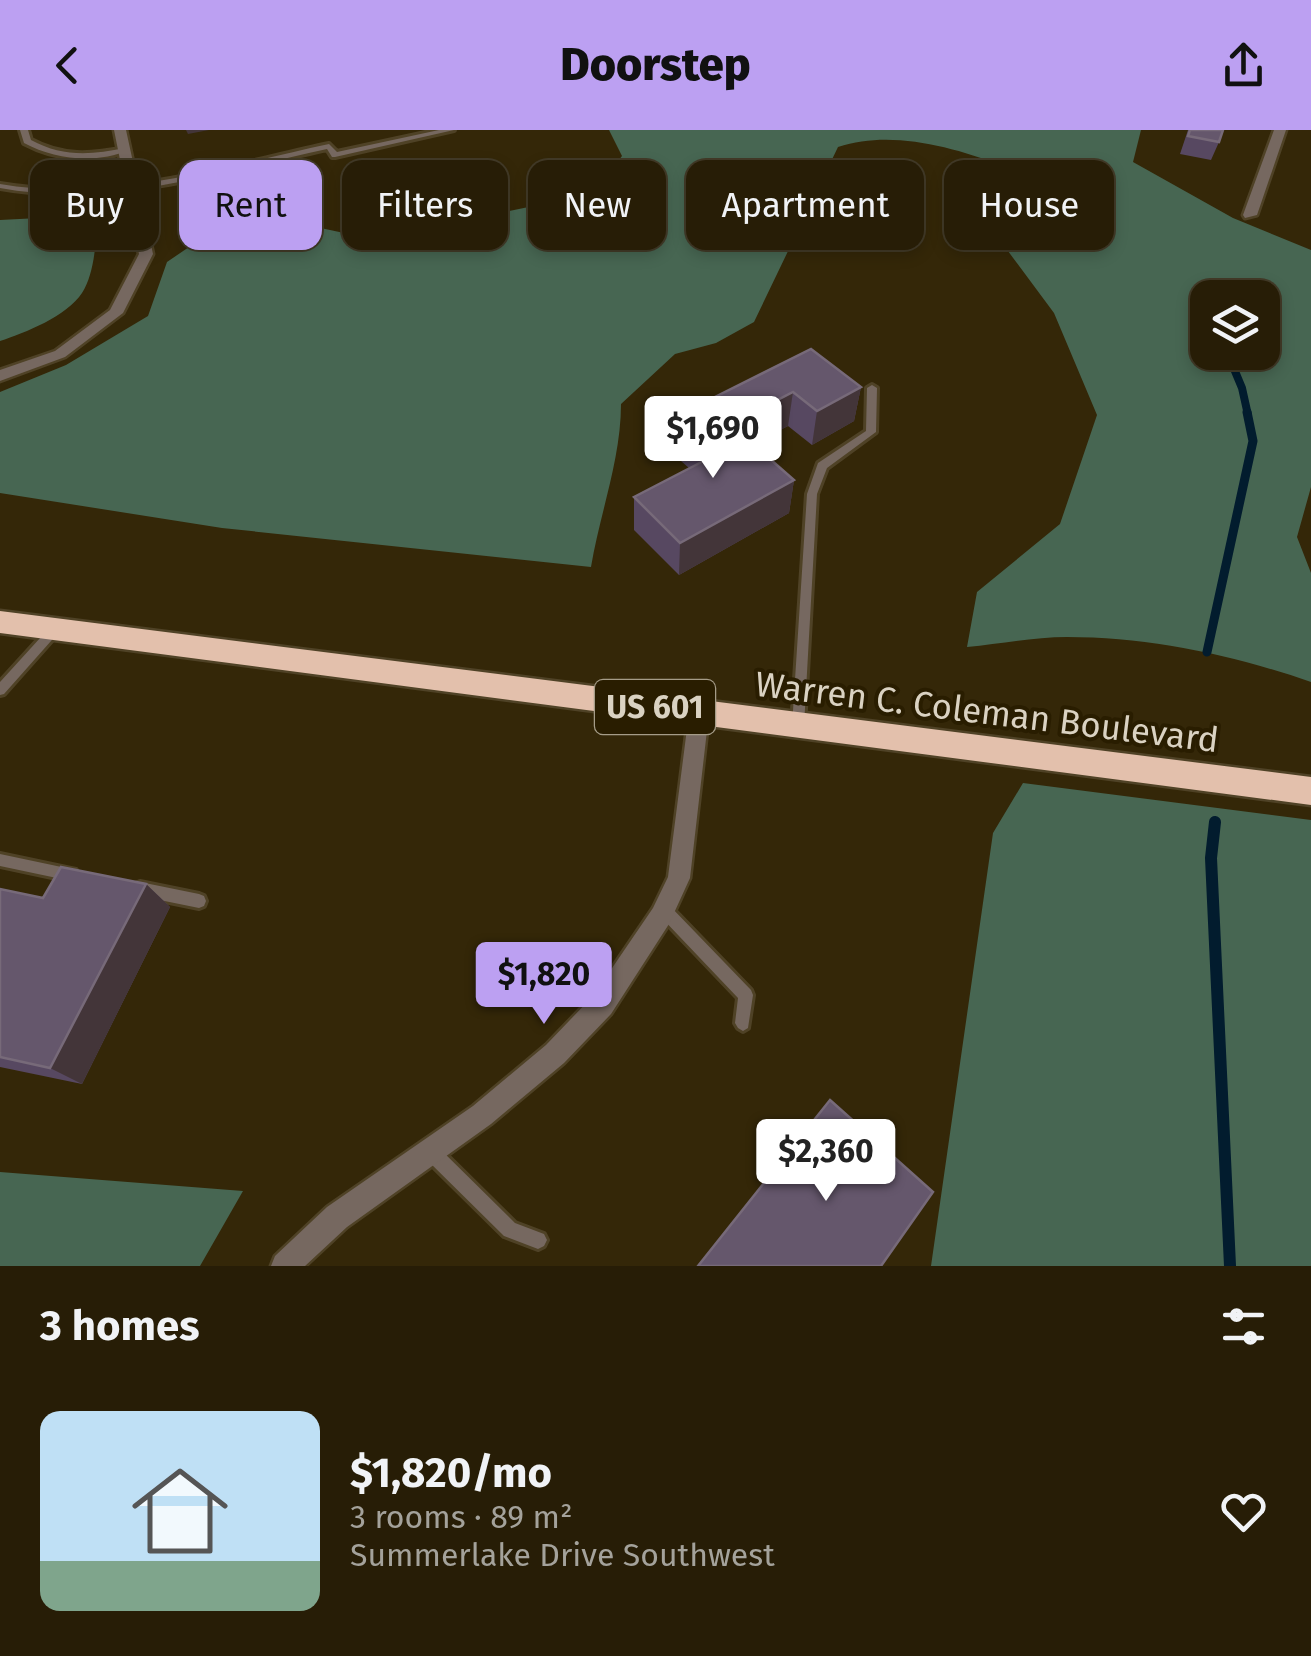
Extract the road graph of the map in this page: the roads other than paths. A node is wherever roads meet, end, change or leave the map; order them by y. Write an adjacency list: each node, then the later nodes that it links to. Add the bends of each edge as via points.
1 (24, 130): 5 (lane, via 26,141 47,154)
2 (120, 130): 5 (street)
3 (450, 130): 7 (lane, via 335,155 330,146)
4 (1280, 130): 10 (street)
5 (125, 150): 6 (street)
6 (127, 160)
7 (159, 180)
8 (0, 186): 9 (lane)
9 (30, 191)
10 (1250, 215)
11 (145, 250): 12 (street, via 116,313 60,354)
12 (0, 376)
13 (872, 388): 18 (lane, via 871,432 822,466 812,494)
14 (0, 622): 15 (highway, Warren C. Coleman Boulevard / US 601)
15 (55, 629): 16 (lane); 17 (highway, Warren C. Coleman Boulevard / US 601)
16 (0, 690)
17 (699, 713): 18 (highway, Warren C. Coleman Boulevard / US 601); 24 (street, via 679,878)
18 (798, 726): 19 (highway, Warren C. Coleman Boulevard / US 601)
19 (1311, 791)
20 (0, 860): 21 (lane)
21 (91, 879)
22 (127, 886): 23 (lane)
23 (200, 901)
24 (664, 910): 25 (lane, via 746,995); 26 (street, via 602,1005 567,1042)
25 (743, 1024)
26 (430, 1151): 27 (lane, via 510,1230); 28 (street, via 337,1217)
27 (538, 1240)
28 (285, 1266)

